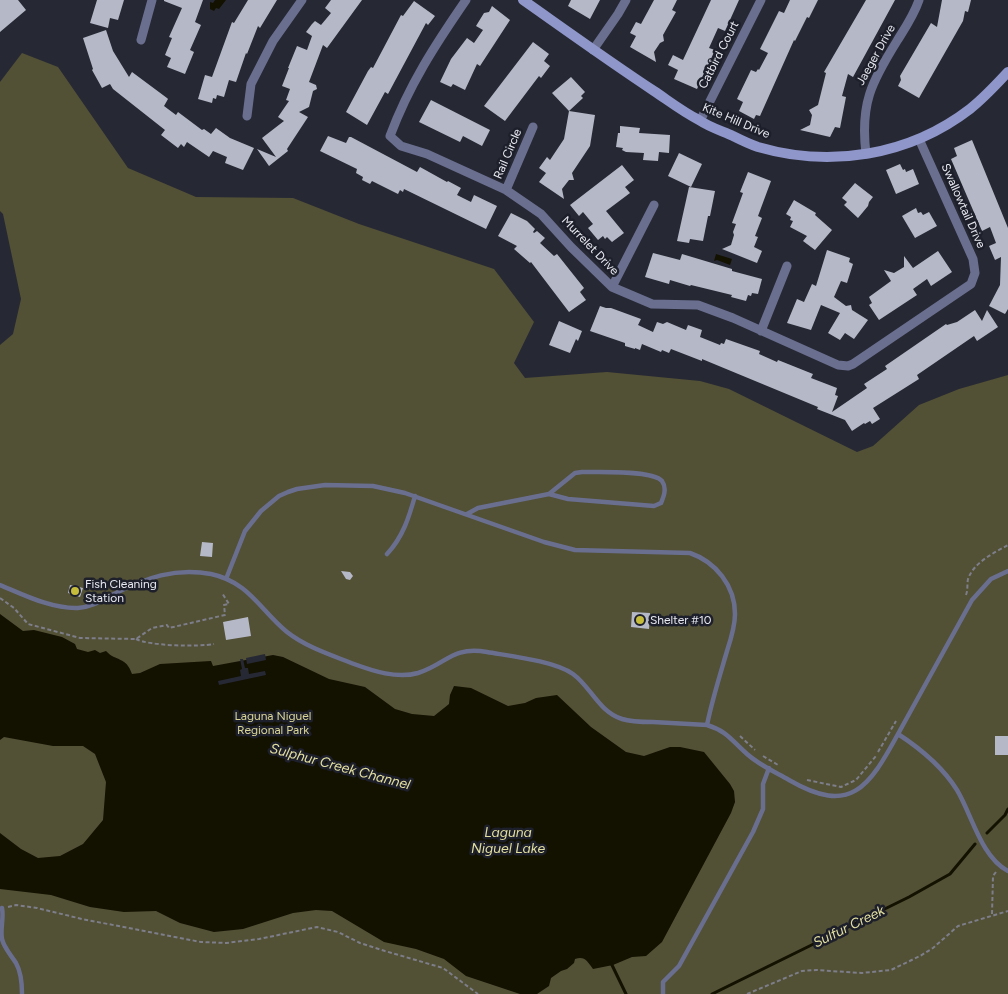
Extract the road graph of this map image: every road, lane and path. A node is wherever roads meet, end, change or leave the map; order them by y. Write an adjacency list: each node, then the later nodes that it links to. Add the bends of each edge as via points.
1 (152, 0): 8 (street)
2 (302, 0): 11 (street, via 273,41 251,84)
3 (466, 0): 16 (street, Murrelet Drive, via 432,50 401,106 390,136 402,146)
4 (523, 0): 9 (street, Kite Hill Drive)
5 (626, 0): 9 (street)
6 (761, 0): 12 (street, Catbird Court)
7 (918, 0): 15 (street, Jaeger Drive, via 868,94 864,115)
8 (141, 40)
9 (594, 50): 12 (street, Kite Hill Drive)
10 (1008, 72): 14 (street, Kite Hill Drive, via 970,110)
11 (247, 116)
12 (700, 121): 15 (street, Kite Hill Drive, via 756,146 794,155 830,158)
13 (532, 127): 16 (street, Rail Circle)
14 (919, 139): 15 (street, Kite Hill Drive); 19 (street, Swallowtail Drive, via 973,260 975,273)
15 (866, 154)
16 (506, 190): 20 (street, Murrelet Drive, via 541,214)
17 (654, 205): 20 (street)
18 (786, 266): 21 (street)
19 (971, 284): 21 (street, Murrelet Drive, via 848,366)
20 (612, 287): 21 (street, Murrelet Drive, via 652,304 698,305)
21 (760, 331)
22 (550, 494): 22 (lane, via 568,499 654,506 661,503 665,491 662,481 649,474 582,472 575,473); 24 (lane, via 478,508)
23 (415, 496): 24 (lane); 26 (lane, via 406,526); 28 (lane, via 373,486 338,485 298,489 279,496 249,524)
24 (467, 514): 36 (lane, via 565,548 684,552 716,568 733,598 735,623)
25 (1008, 545): 32 (path, via 976,566 968,579 967,594)
26 (387, 554)
27 (1008, 571): 38 (lane, via 991,580 972,600)
28 (226, 579): 29 (lane, via 202,572 168,572 78,608 55,606); 36 (lane, via 246,590 294,638 364,668 387,674 410,674 426,670 459,652 486,652 538,662 568,672 604,708 621,719)
29 (0, 585)
30 (222, 593): 33 (path, via 229,604 224,605 225,615 169,628 167,624 152,628)
31 (0, 598): 33 (path, via 14,608 24,622 33,626 80,638)
32 (962, 602)
33 (136, 639): 34 (path, via 184,645)
34 (214, 644)
35 (896, 721): 41 (path, via 876,756 856,780 841,787)
36 (707, 725): 37 (lane)
37 (725, 732): 39 (lane, via 746,753); 40 (path, via 734,731 758,753)
38 (898, 734): 39 (lane, via 871,779 845,796 815,793); 42 (lane, via 930,758 950,780 989,855)
39 (769, 768): 50 (lane, via 763,784 762,809 753,832 679,966 663,982)
40 (784, 768)
41 (802, 778)
42 (1000, 866): 43 (lane); 46 (path, via 993,876)
43 (1008, 871)
44 (2, 908): 47 (lane); 49 (path, via 16,905 37,908 201,942 259,939 317,927 338,932 360,944 443,968)
45 (1008, 911): 46 (path)
46 (992, 915): 51 (path, via 958,926 933,948 891,970 862,973 802,971)
47 (3, 949): 48 (lane, via 17,965)
48 (22, 994)
49 (478, 994)
50 (663, 994)
51 (746, 994)

